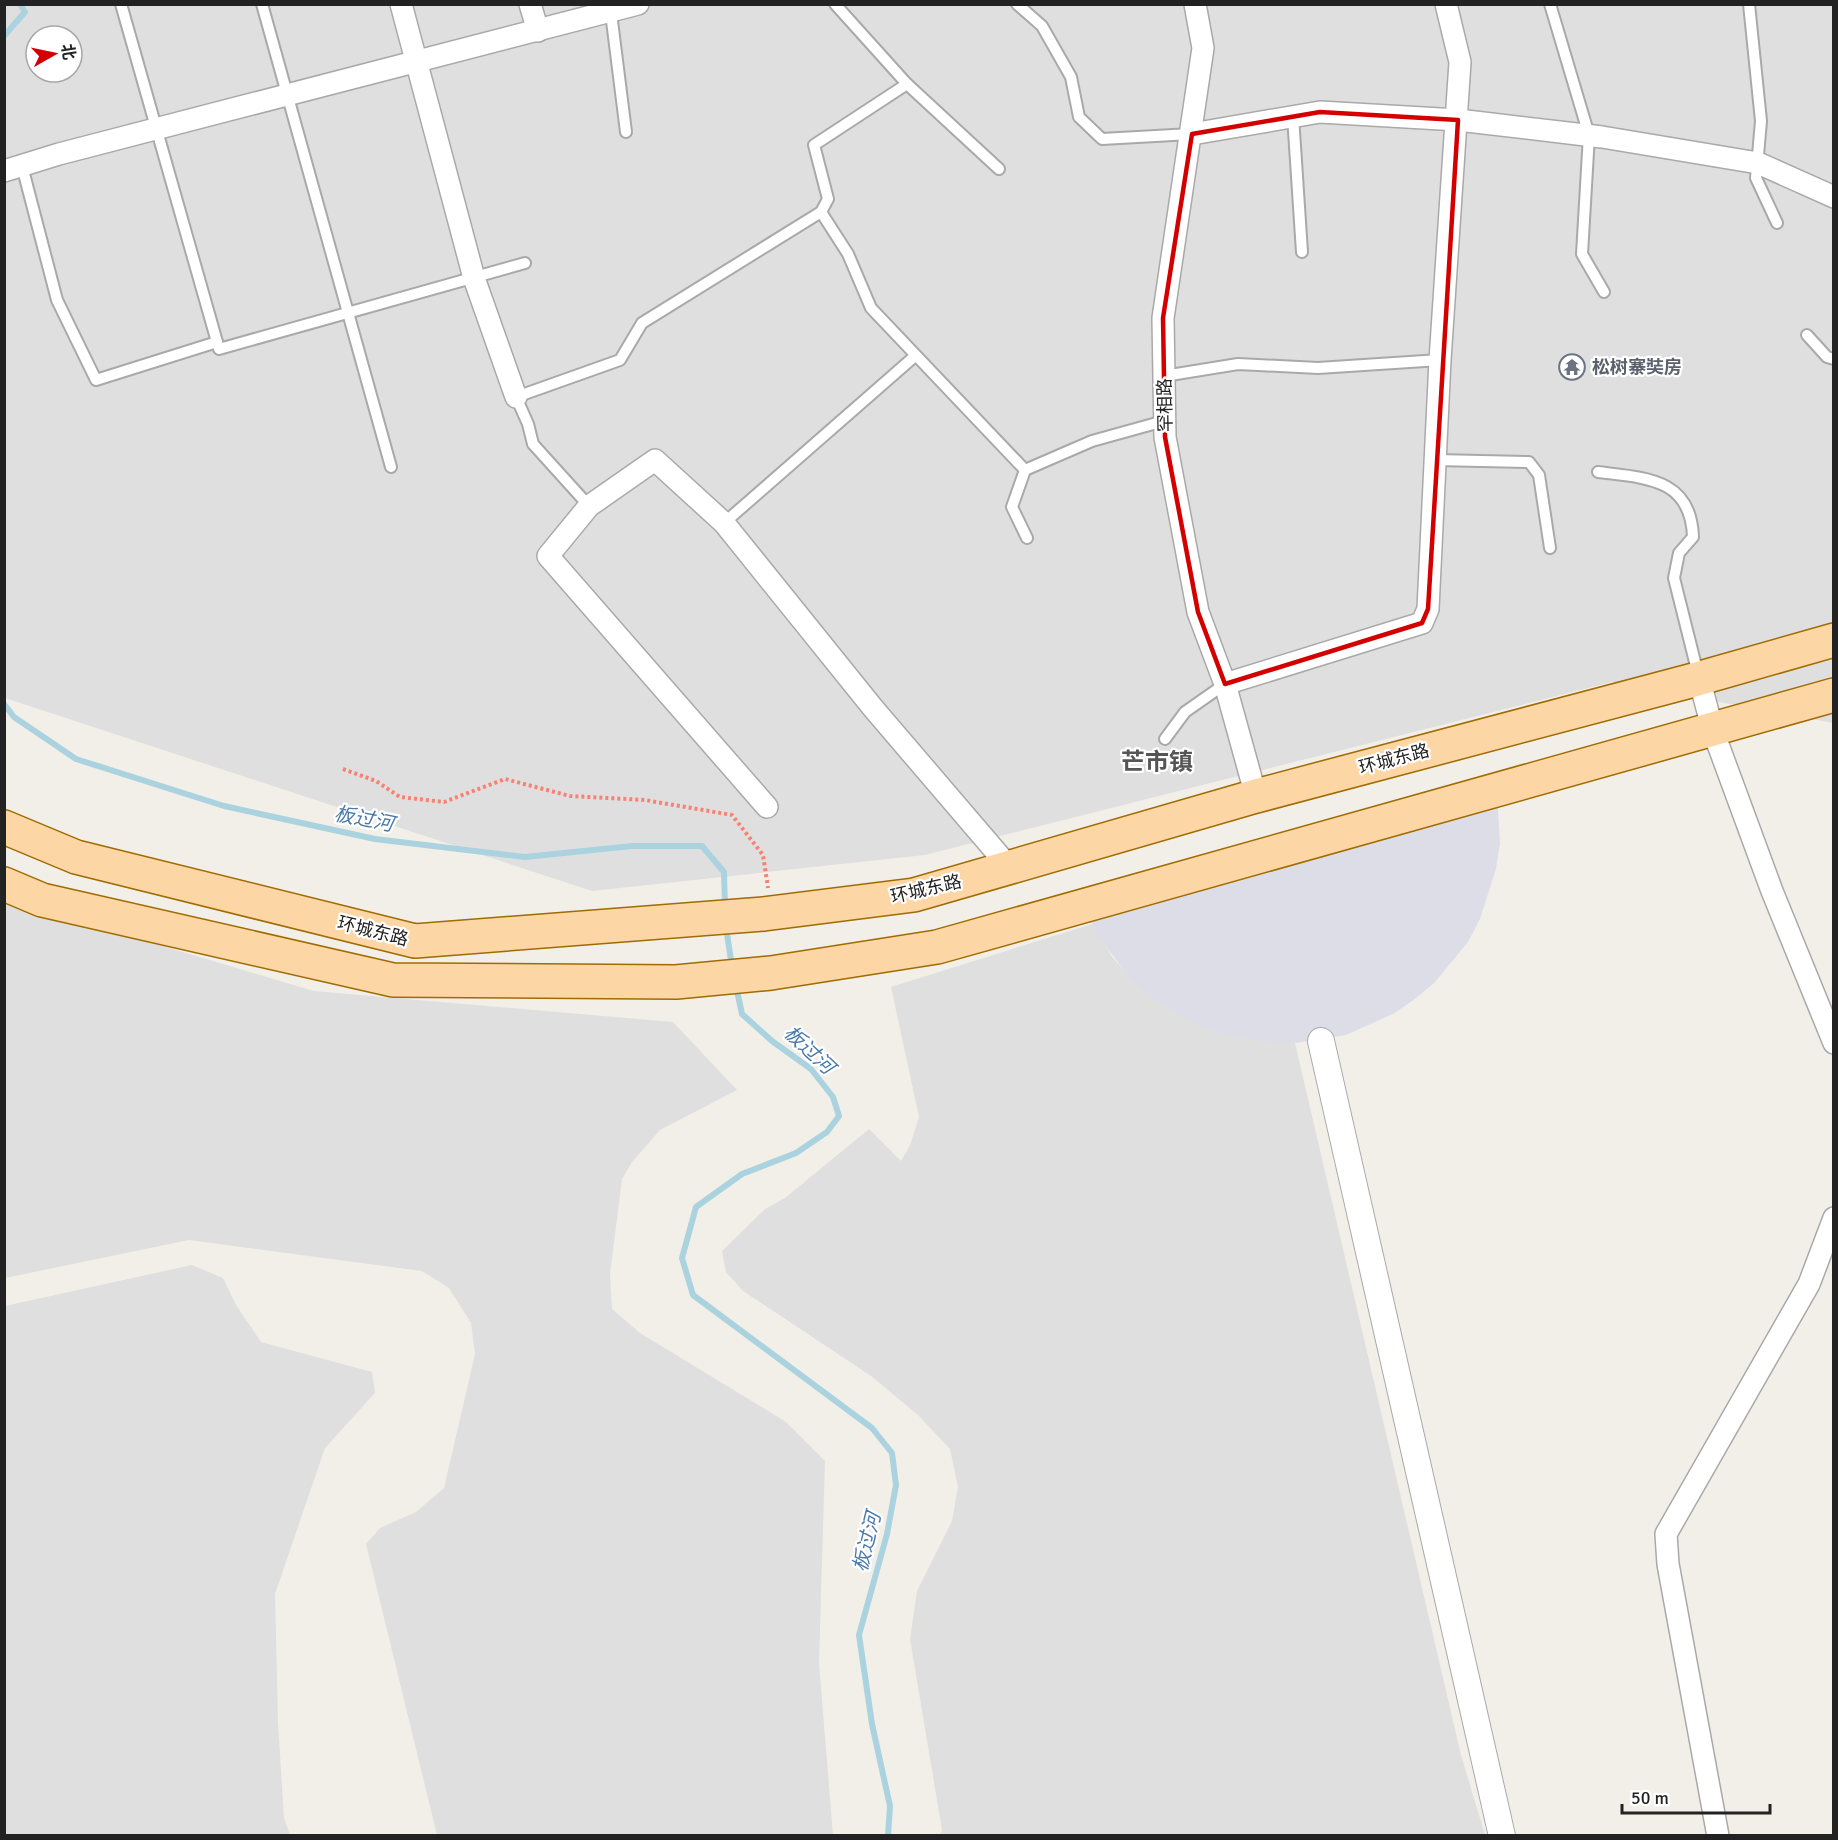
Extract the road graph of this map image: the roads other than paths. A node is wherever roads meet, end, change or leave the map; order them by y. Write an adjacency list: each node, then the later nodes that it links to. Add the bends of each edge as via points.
1 (121, 4): 19 (lane)
2 (262, 4): 16 (lane)
3 (401, 4): 14 (street)
4 (531, 4): 13 (street)
5 (638, 4): 12 (street)
6 (835, 4): 15 (lane)
7 (1017, 4): 21 (lane, via 1042,26 1071,77 1079,117 1102,139)
8 (1195, 4): 21 (street, 罕相路, via 1203,48)
9 (1446, 4): 18 (street, via 1460,62)
10 (1550, 4): 22 (lane)
11 (1749, 4): 23 (lane, via 1761,121)
12 (611, 13): 13 (street); 20 (lane)
13 (538, 31): 14 (street)
14 (418, 63): 16 (street); 31 (street)
15 (907, 84): 25 (lane); 27 (lane, via 814,145 828,199)
16 (289, 96): 19 (street); 33 (lane)
17 (1293, 116): 18 (street, via 1320,112); 21 (street); 29 (lane)
18 (1458, 120): 22 (street); 38 (street)
19 (155, 131): 24 (street); 35 (lane)
20 (626, 132)
21 (1192, 134): 39 (street, 罕相路, via 1163,318)
22 (1589, 135): 23 (street); 32 (lane, via 1582,254)
23 (1758, 163): 26 (street); 28 (lane, via 1756,178)
24 (13, 169): 35 (lane, via 57,300 96,380)
25 (999, 169)
26 (1833, 197)
27 (820, 212): 36 (lane, via 848,254 871,308); 40 (lane, via 642,323 620,360)
28 (1777, 223)
29 (1302, 252)
30 (525, 263): 31 (lane)
31 (474, 278): 33 (lane); 40 (street)
32 (1604, 292)
33 (349, 313): 35 (lane, via 219,349); 43 (lane)
34 (1807, 335): 37 (lane)
35 (217, 342)
36 (915, 356): 44 (lane); 47 (lane)
37 (1833, 359)
38 (1440, 360): 39 (lane, via 1318,368 1238,364); 42 (street)
39 (1164, 376): 41 (street, 罕相路)
40 (516, 397): 46 (lane, via 533,444)
41 (1164, 421): 44 (lane, via 1092,441); 52 (street, 罕相路, via 1198,612)
42 (1436, 460): 49 (lane, via 1529,462 1539,475); 52 (street, via 1428,609 1422,623)
43 (391, 467)
44 (1026, 470): 48 (lane, via 1012,507)
45 (1598, 472): 51 (lane, via 1652,479 1676,490 1692,518 1693,537 1679,553 1674,578)
46 (589, 506): 47 (street, via 655,460); 57 (street, via 548,556)
47 (724, 523): 59 (street, via 873,708)
48 (1027, 538)
49 (1550, 548)
50 (1833, 640): 51 (main road, 环城东路)
51 (1700, 678): 54 (street); 56 (main road, 环城东路)
52 (1225, 684): 55 (lane, via 1185,712); 56 (street, 罕相路)
53 (1833, 695): 54 (main road)
54 (1713, 731): 60 (main road, via 937,947 771,973 676,982 393,980 42,900); 62 (street)
55 (1165, 739)
56 (1256, 796): 59 (main road, 环城东路)
57 (768, 807)
58 (4, 827): 59 (main road, 环城东路, via 76,857 415,941 768,914 914,895)
59 (1009, 867)
60 (4, 884)
61 (1321, 1041): 64 (street)
62 (1833, 1044)
63 (1833, 1218): 65 (street, via 1809,1284 1665,1533)
64 (1503, 1836)
65 (1718, 1836)

